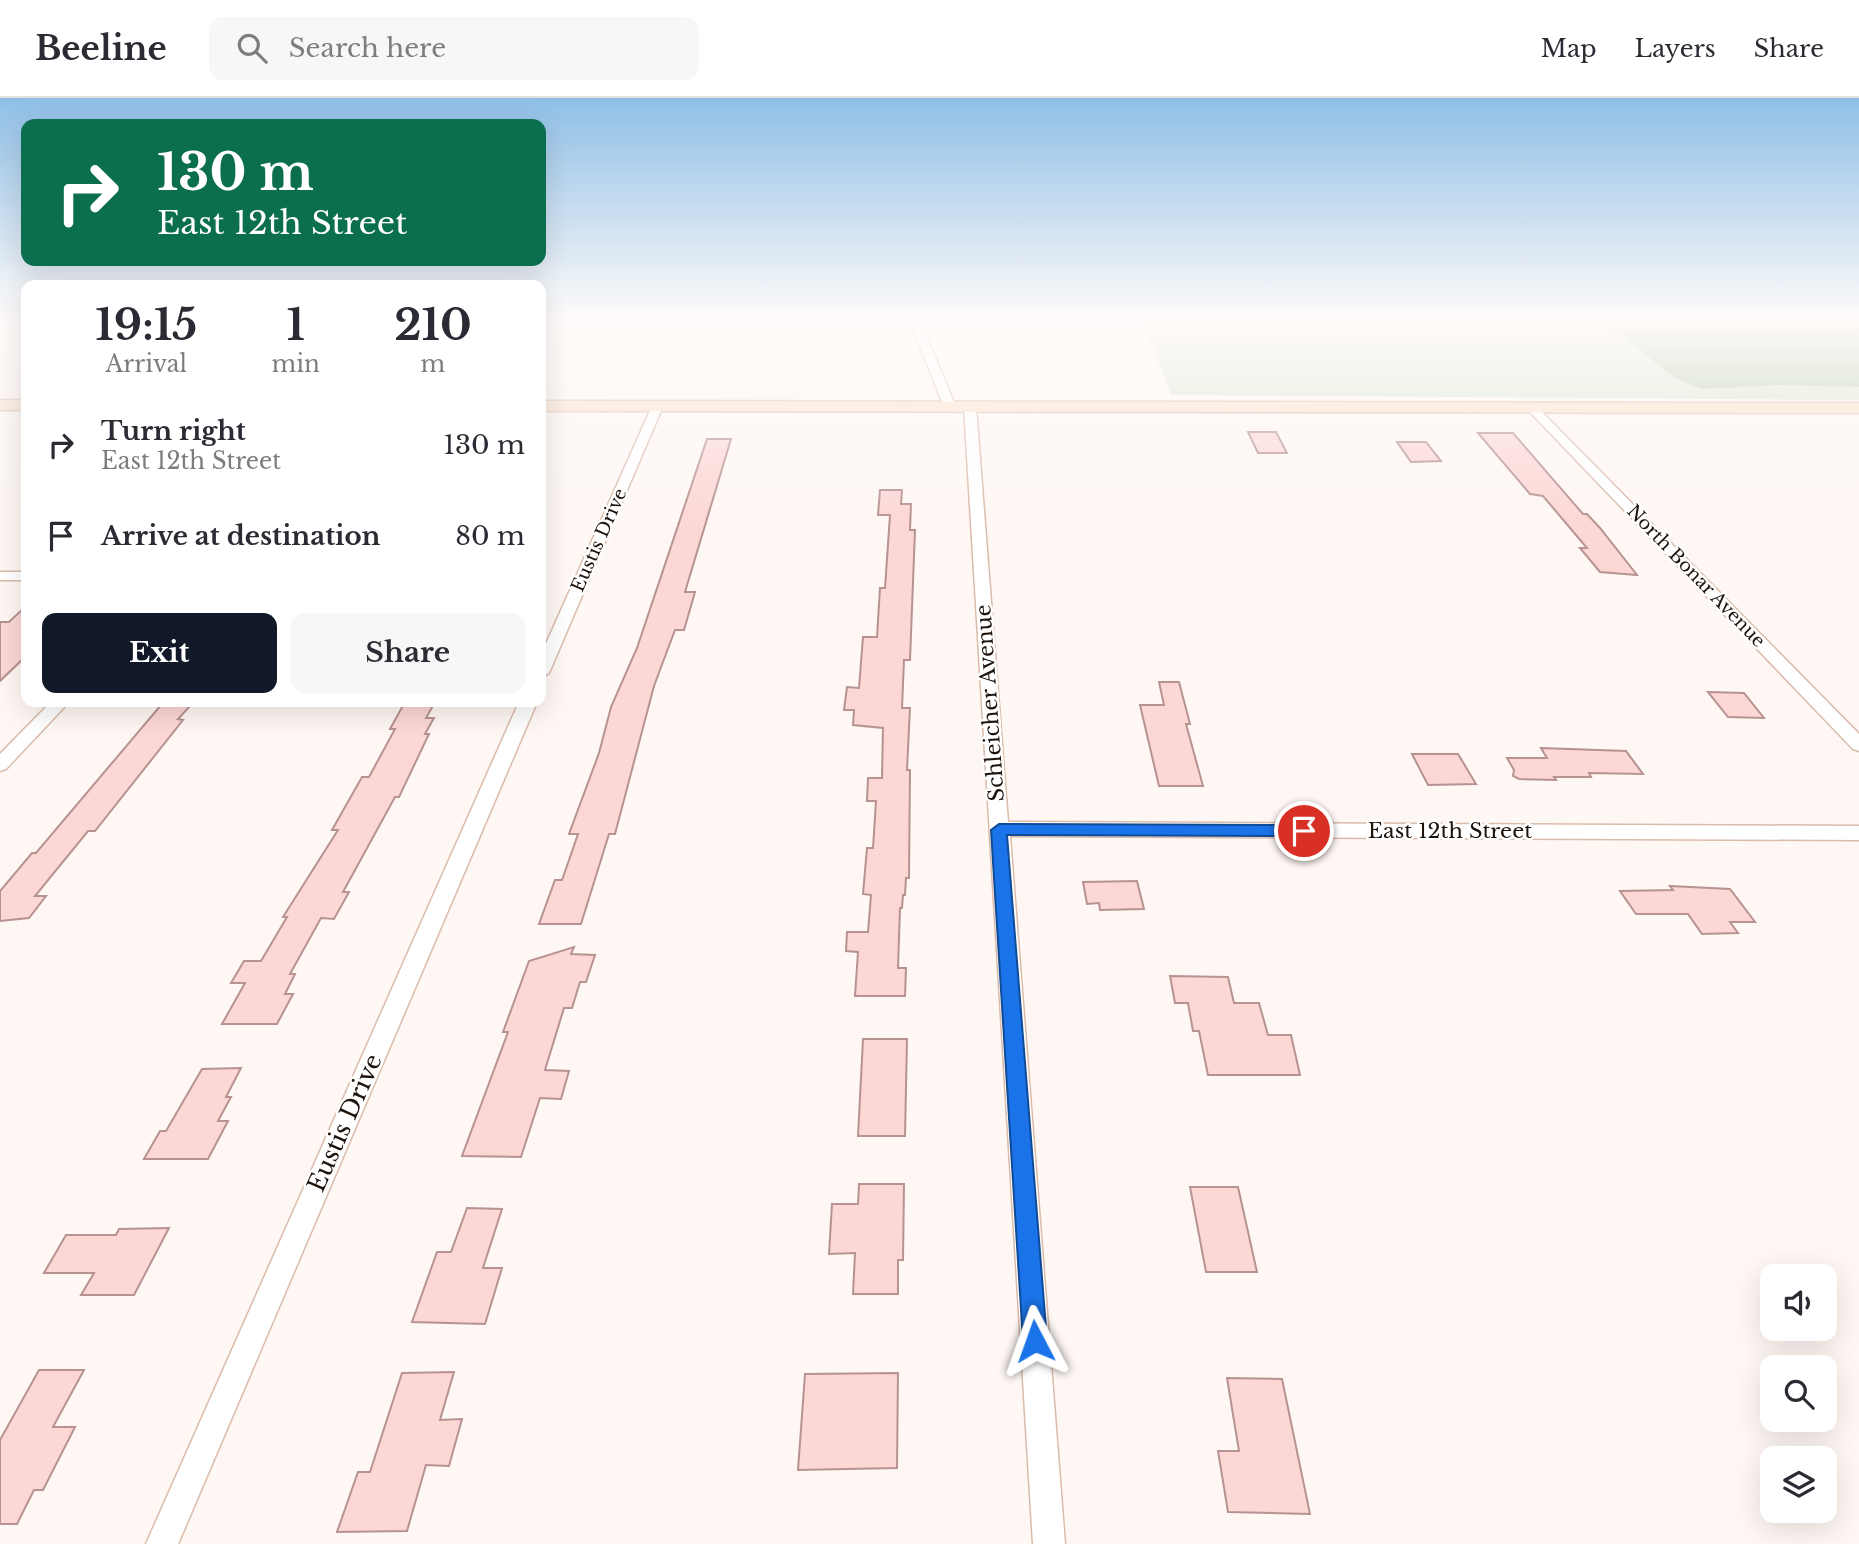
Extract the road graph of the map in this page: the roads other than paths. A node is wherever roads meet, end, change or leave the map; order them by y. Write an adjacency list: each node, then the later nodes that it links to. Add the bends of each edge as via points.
1 (950, 388): 6 (street, Schleicher Avenue)
2 (0, 405): 3 (main road)
3 (21, 405)
4 (546, 406): 5 (main road)
5 (657, 406): 6 (main road); 11 (street, Eustis Drive)
6 (960, 407): 7 (main road); 16 (street, Schleicher Avenue)
7 (1532, 408): 8 (main road); 14 (street, North Bonar Avenue)
8 (1859, 408)
9 (0, 576): 10 (street)
10 (21, 576)
11 (546, 661)
12 (55, 707): 15 (street)
13 (526, 707): 18 (street, Eustis Drive)
14 (1859, 745)
15 (0, 765)
16 (999, 830): 17 (street, East 12th Street); 19 (street, Schleicher Avenue)
17 (1859, 833)
18 (162, 1544)
19 (1049, 1544)

